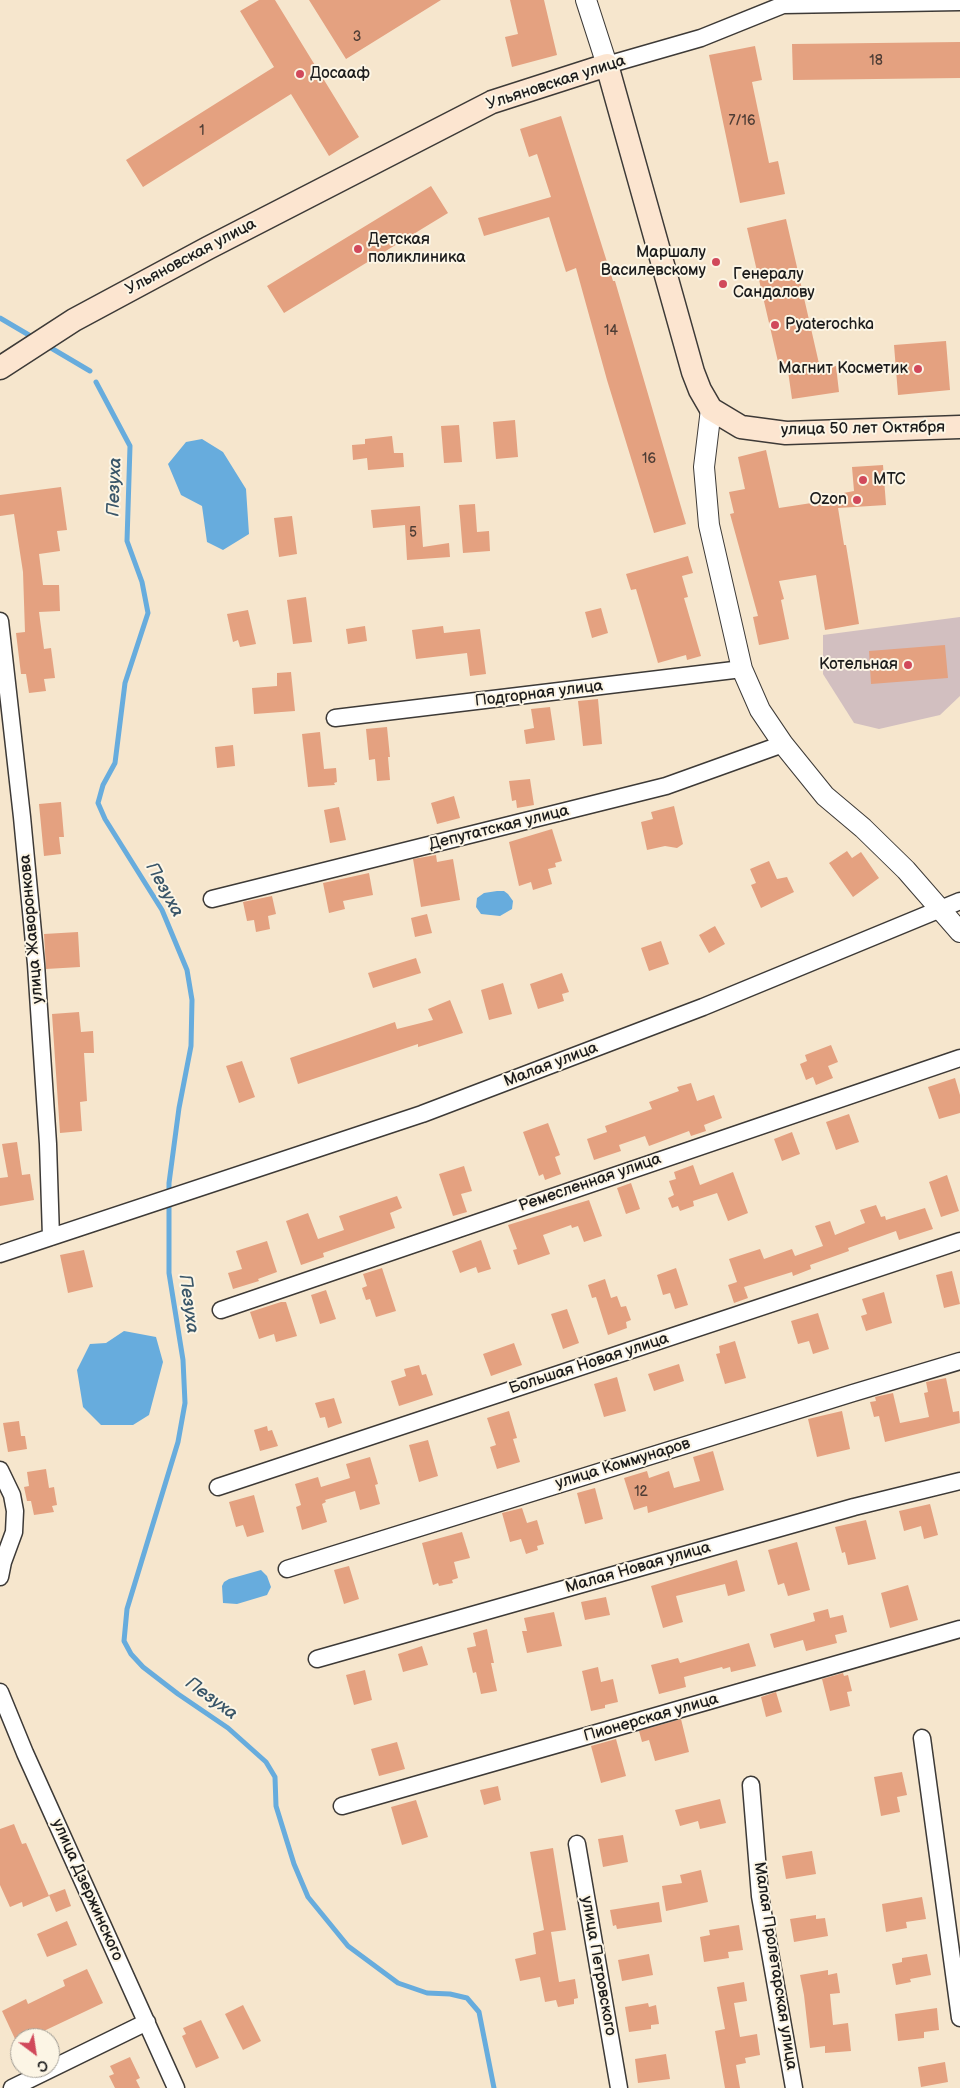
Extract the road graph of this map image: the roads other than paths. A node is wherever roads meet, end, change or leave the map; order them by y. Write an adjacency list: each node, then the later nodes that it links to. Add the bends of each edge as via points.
1 (586, 0): 3 (street)
2 (960, 2): 3 (street, Ульяновская улица, via 783,5 701,38)
3 (606, 65): 4 (main road, Ульяновская улица, via 492,102 74,320); 5 (main road, via 693,372)
4 (4, 365)
5 (710, 409): 6 (main road, улица 50 лет Октября, via 740,426 786,433); 8 (street, via 704,467 709,525)
6 (960, 427)
7 (0, 621): 15 (street, улица Жаворонкова, via 36,964)
8 (742, 669): 9 (street, Подгорная улица); 10 (street, via 760,710)
9 (335, 718)
10 (783, 744): 11 (street, Депутатская улица, via 666,786); 12 (street, via 825,796 906,870)
11 (212, 900)
12 (951, 905): 13 (street); 15 (street, Малая улица, via 703,1007 422,1114)
13 (960, 932)
14 (960, 1058): 18 (street, Ремесленная улица)
15 (51, 1237): 17 (street, Малая улица)
16 (960, 1241): 22 (street, Большая Новая улица)
17 (0, 1254)
18 (221, 1310)
19 (960, 1361): 23 (street, улица Коммунаров)
20 (0, 1470): 24 (street, via 12,1495 15,1511 14,1532)
21 (960, 1481): 26 (street, Малая Новая улица, via 845,1510)
22 (218, 1487)
23 (287, 1569)
24 (0, 1577)
25 (960, 1629): 30 (street, Пионерская улица)
26 (317, 1659)
27 (0, 1692): 33 (street, улица Дзержинского)
28 (922, 1738): 32 (street)
29 (751, 1784): 37 (street, Малая Пролетарская улица, via 760,1896)
30 (342, 1806)
31 (577, 1844): 36 (street, улица Петровского)
32 (960, 2018)
33 (147, 2022): 34 (street); 35 (street, улица Дзержинского)
34 (12, 2088)
35 (176, 2088)
36 (619, 2088)
37 (794, 2088)

